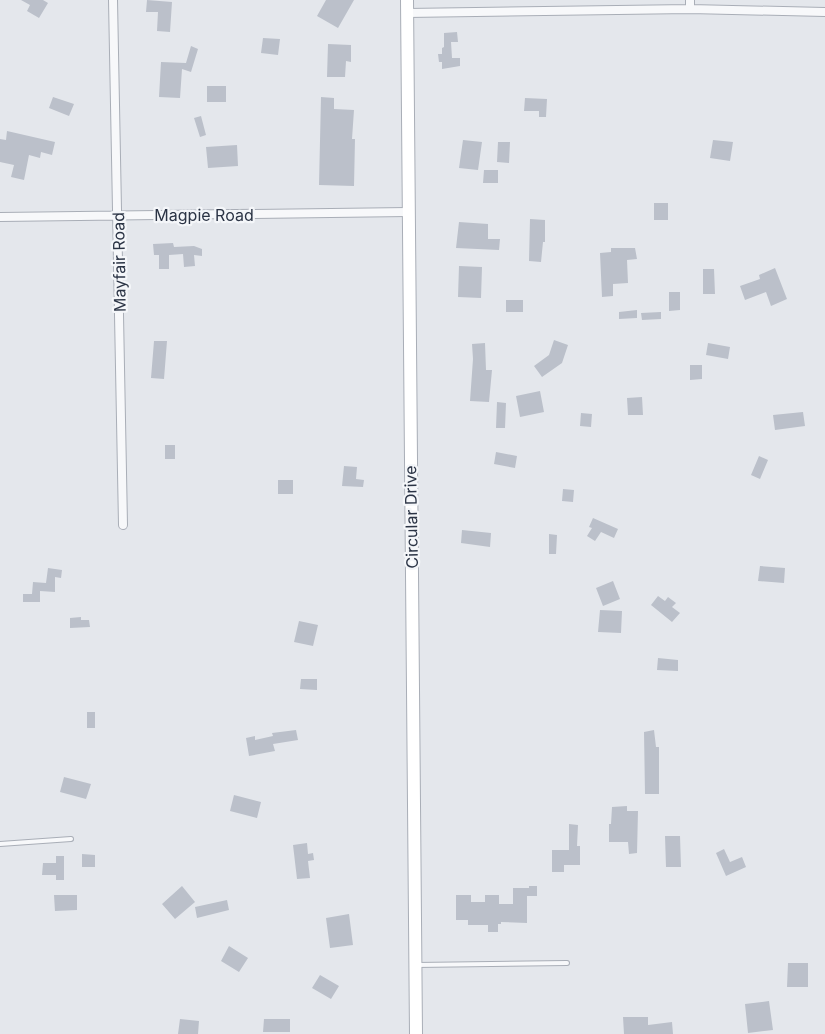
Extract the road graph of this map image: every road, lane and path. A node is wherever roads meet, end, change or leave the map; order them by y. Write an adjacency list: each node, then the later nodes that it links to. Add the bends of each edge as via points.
1 (113, 0): 7 (street, Mayfair Road)
2 (407, 0): 5 (street, Circular Drive)
3 (690, 5): 4 (street); 5 (street)
4 (825, 12)
5 (407, 13): 6 (street, Circular Drive)
6 (408, 212): 7 (street, Magpie Road); 13 (street, Circular Drive)
7 (118, 216): 8 (street, Magpie Road); 9 (street, Mayfair Road)
8 (0, 217)
9 (123, 525)
10 (71, 839): 11 (lane)
11 (0, 844)
12 (567, 963): 13 (lane)
13 (415, 965): 14 (street, Circular Drive)
14 (416, 1034)

